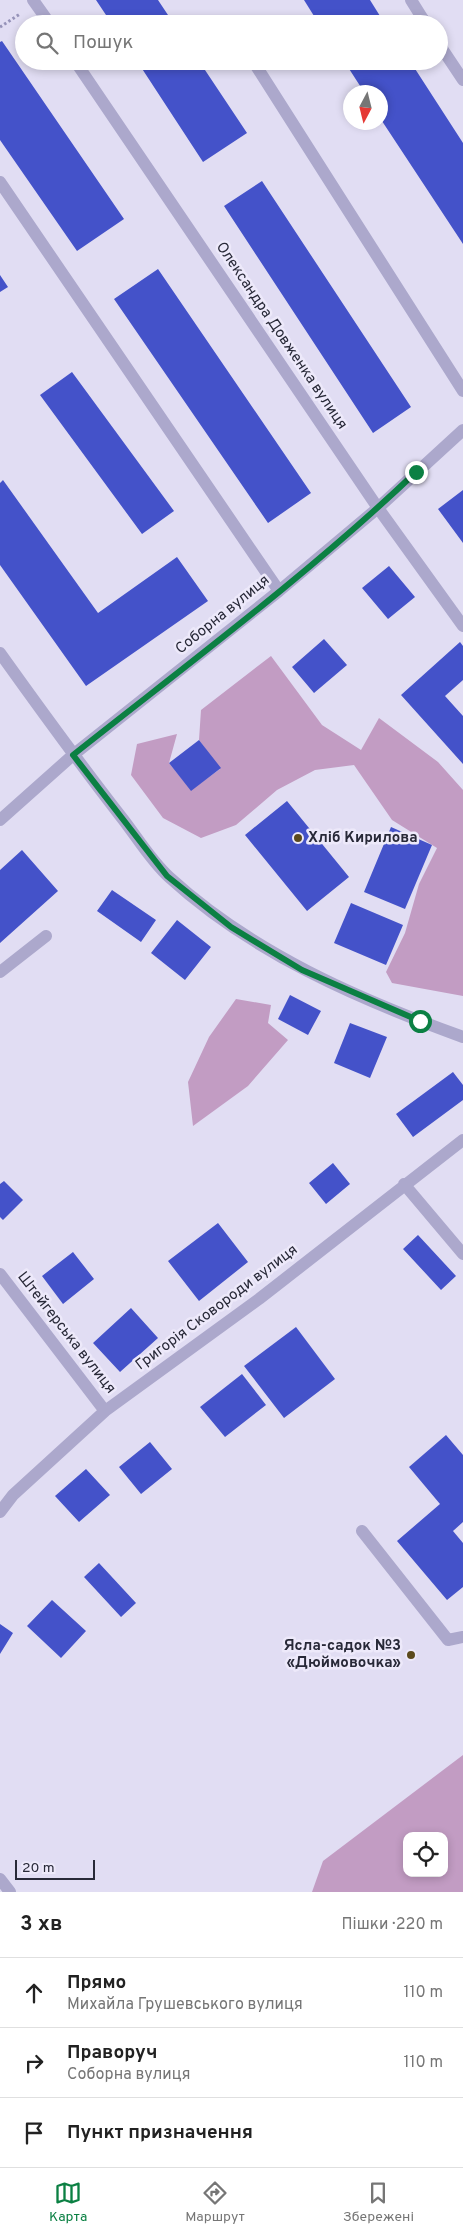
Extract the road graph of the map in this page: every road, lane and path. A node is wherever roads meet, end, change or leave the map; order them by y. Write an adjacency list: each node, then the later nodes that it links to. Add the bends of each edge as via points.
1 (34, 0): 3 (street)
2 (411, 0): 4 (street)
3 (44, 15)
4 (420, 15)
5 (448, 58): 8 (street)
6 (81, 70): 12 (street, Олександра Довженка вулиця)
7 (259, 70): 10 (street)
8 (463, 80)
9 (0, 182): 13 (street)
10 (463, 391)
11 (463, 430): 12 (street, Соборна вулиця)
12 (378, 508): 13 (street, Соборна вулиця); 14 (street, Олександра Довженка вулиця)
13 (279, 591): 16 (street, Соборна вулиця)
14 (463, 626)
15 (0, 653): 16 (street)
16 (73, 755): 17 (street, Соборна вулиця); 20 (street, via 167,876 231,927 302,970)
17 (0, 820)
18 (46, 936): 19 (street)
19 (0, 972)
20 (463, 1037)
21 (463, 1140): 22 (street, Григорія Сковороди вулиця)
22 (404, 1184): 23 (street); 25 (street, Григорія Сковороди вулиця, via 259,1299)
23 (463, 1254)
24 (0, 1274): 25 (street, Штейгерська вулиця)
25 (105, 1411): 26 (street, Григорія Сковороди вулиця, via 13,1495)
26 (0, 1512)
27 (362, 1531): 28 (street, via 448,1640)
28 (463, 1637)
29 (0, 1879): 30 (street)
30 (10, 1892)

